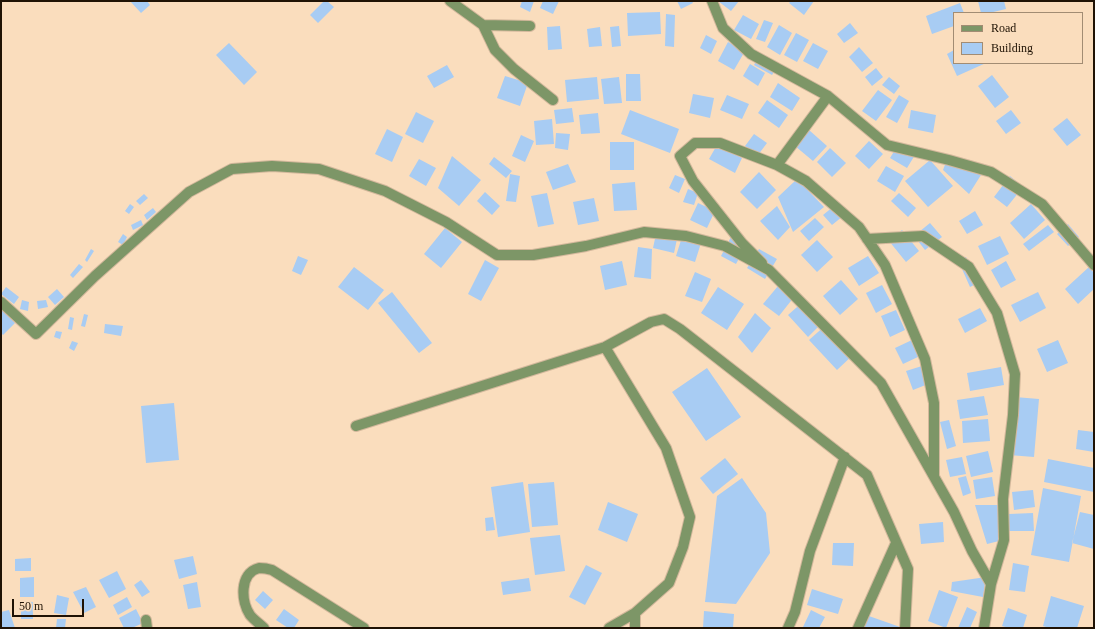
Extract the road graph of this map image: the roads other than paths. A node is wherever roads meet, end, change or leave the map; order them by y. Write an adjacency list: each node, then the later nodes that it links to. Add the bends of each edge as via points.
1 (450, 1): 3 (street)
2 (712, 1): 5 (street, via 723,28 751,54)
3 (483, 25): 4 (street); 6 (street, via 495,50 514,70)
4 (530, 26)
5 (828, 96): 7 (street); 9 (street, via 887,145 991,172 1042,204)
6 (553, 100)
7 (777, 165): 8 (street, via 806,181 859,227); 10 (street, via 720,143 695,143 680,156 692,182 742,243)
8 (867, 239): 15 (street, via 885,265 925,359 934,403); 17 (street, via 923,236 969,267 997,313 1015,374 1003,499 1004,540)
9 (1094, 266)
10 (769, 270): 11 (street, via 725,246 686,236 644,232 533,255 497,255 446,222 385,191 319,169 272,166 232,169 188,192 95,276 36,334); 15 (street, via 880,383)
11 (1, 302)
12 (605, 347): 13 (street); 14 (street, via 651,322 664,319); 18 (street, via 666,448 690,517 683,547 669,583)
13 (356, 426)
14 (845, 458): 16 (street, via 867,475); 23 (street, via 810,551 795,612)
15 (934, 478): 17 (street)
16 (896, 543): 24 (street); 25 (street, via 908,569)
17 (991, 584): 26 (street)
18 (636, 613): 21 (street); 22 (street)
19 (264, 628): 20 (street, via 250,615 244,601 244,585 250,574 259,568 272,570)
20 (364, 628)
21 (609, 628)
22 (635, 628)
23 (788, 628)
24 (858, 628)
25 (905, 628)
26 (984, 628)

